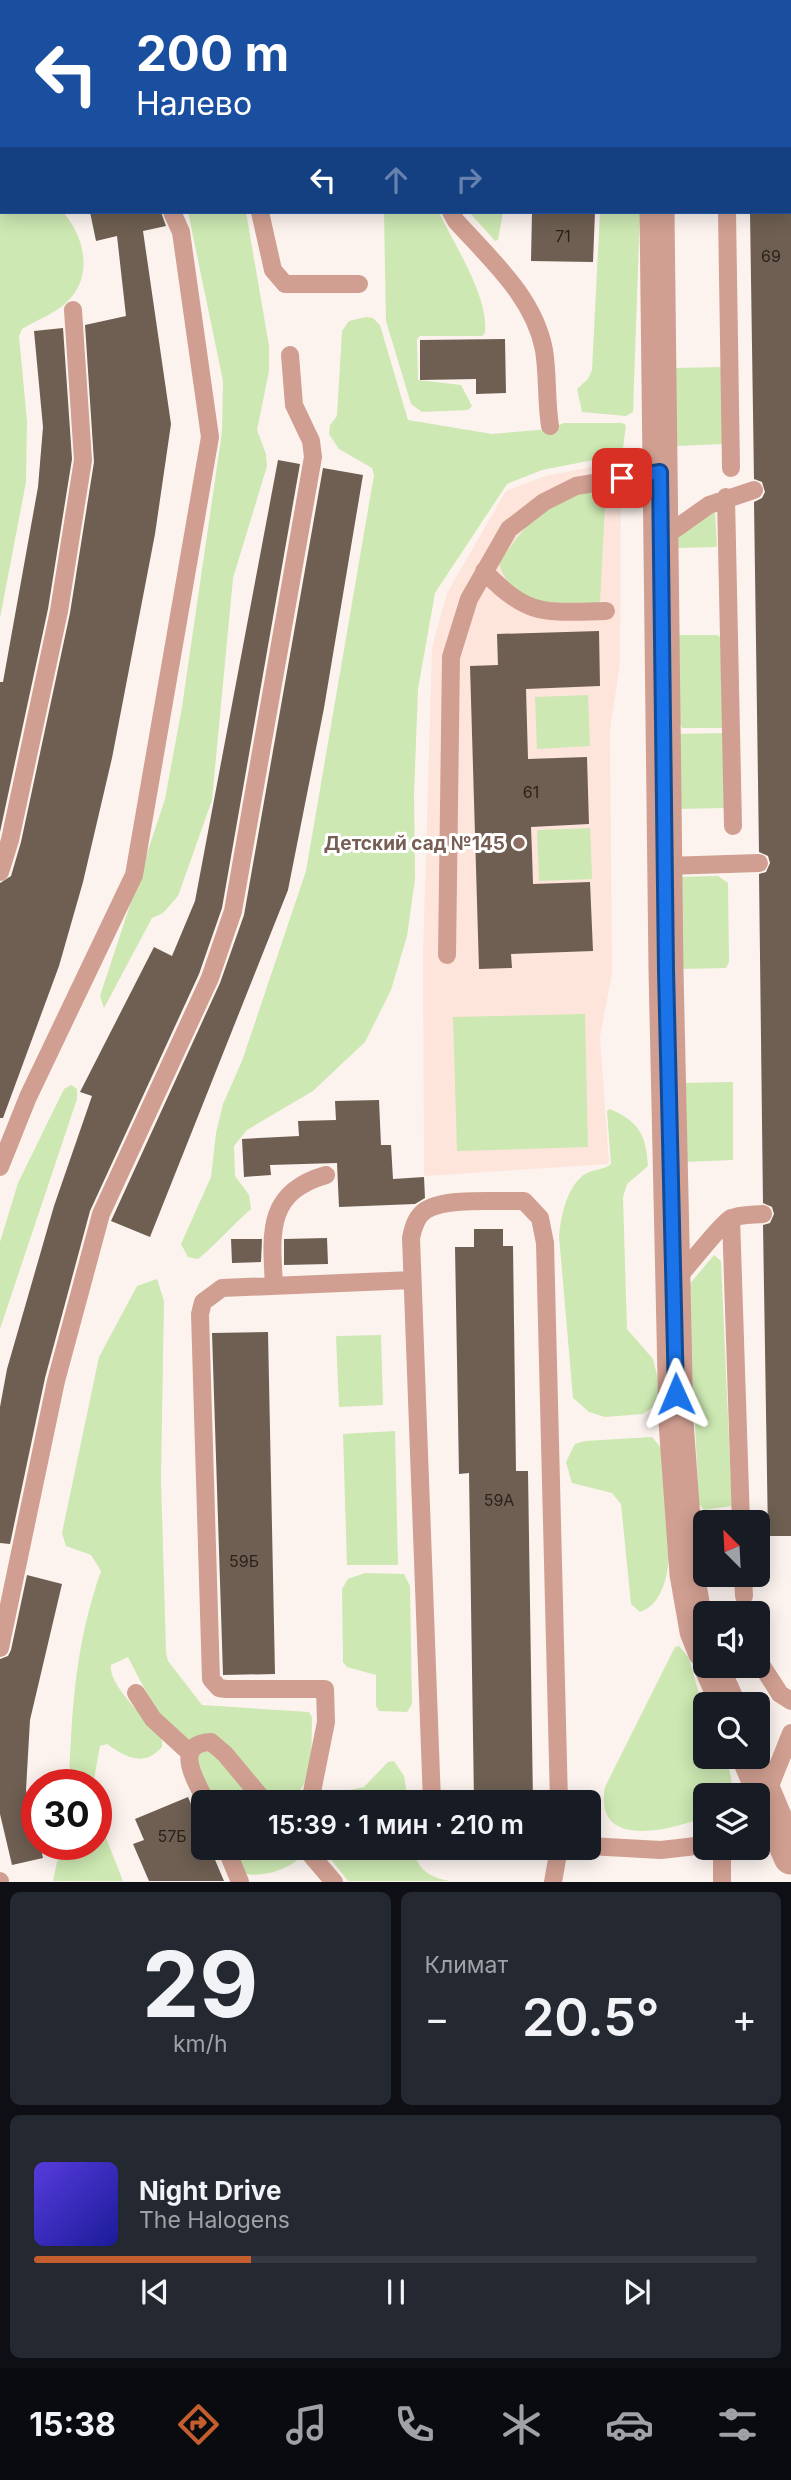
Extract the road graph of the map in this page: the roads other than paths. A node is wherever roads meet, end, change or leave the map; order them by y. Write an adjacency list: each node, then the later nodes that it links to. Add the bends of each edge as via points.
1 (173, 214): 22 (lane, via 181,232 211,437 134,875)
2 (260, 214): 6 (lane, via 272,270 285,285)
3 (453, 214): 9 (lane, via 509,281 538,326)
4 (657, 214): 11 (street)
5 (727, 214): 10 (lane)
6 (359, 284)
7 (73, 310): 20 (lane, via 83,460 59,611)
8 (290, 355): 33 (lane, via 294,405 311,441 313,457 236,898 210,978 101,1213 56,1381)
9 (550, 426)
10 (731, 468)
11 (660, 472): 14 (street); 15 (lane, via 561,492 509,529)
12 (754, 490): 13 (lane)
13 (726, 497): 14 (lane); 17 (lane)
14 (661, 539): 19 (street)
15 (484, 571): 16 (lane, via 508,597 539,612); 21 (lane, via 469,599 451,657)
16 (606, 611)
17 (733, 826)
18 (759, 863): 19 (lane)
19 (666, 866): 27 (street)
20 (0, 872)
21 (447, 955)
22 (0, 1167)
23 (326, 1175): 28 (lane, via 303,1182 282,1203 272,1237)
24 (763, 1214): 25 (lane)
25 (731, 1218): 27 (lane); 29 (lane)
26 (412, 1280): 28 (lane); 43 (lane); 44 (lane, via 414,1225 425,1210 447,1204 524,1201 540,1218 545,1243 552,1428)
27 (674, 1282): 32 (street, via 676,1422)
28 (274, 1285): 42 (lane, via 222,1288 203,1302 200,1314 211,1679 226,1689 325,1689 326,1722)
29 (741, 1510)
30 (744, 1587): 31 (lane)
31 (744, 1596)
32 (693, 1608)
33 (0, 1648)
34 (770, 1678): 36 (lane)
35 (136, 1693): 38 (lane, via 153,1719)
36 (791, 1702)
37 (791, 1732): 39 (lane)
38 (189, 1752): 40 (lane, via 188,1762); 41 (lane, via 202,1742 211,1742)
39 (770, 1784)
40 (201, 1790)
41 (255, 1790)
42 (312, 1790)
43 (432, 1790)
44 (559, 1790)
45 (770, 1819): 48 (street)
46 (693, 1846): 47 (lane, via 661,1850)
47 (601, 1847)
48 (791, 1857)
49 (231, 1860): 53 (lane)
50 (316, 1860): 54 (lane)
51 (557, 1860): 55 (lane)
52 (722, 1860): 56 (lane)
53 (240, 1881)
54 (334, 1881)
55 (553, 1881)
56 (722, 1881)

